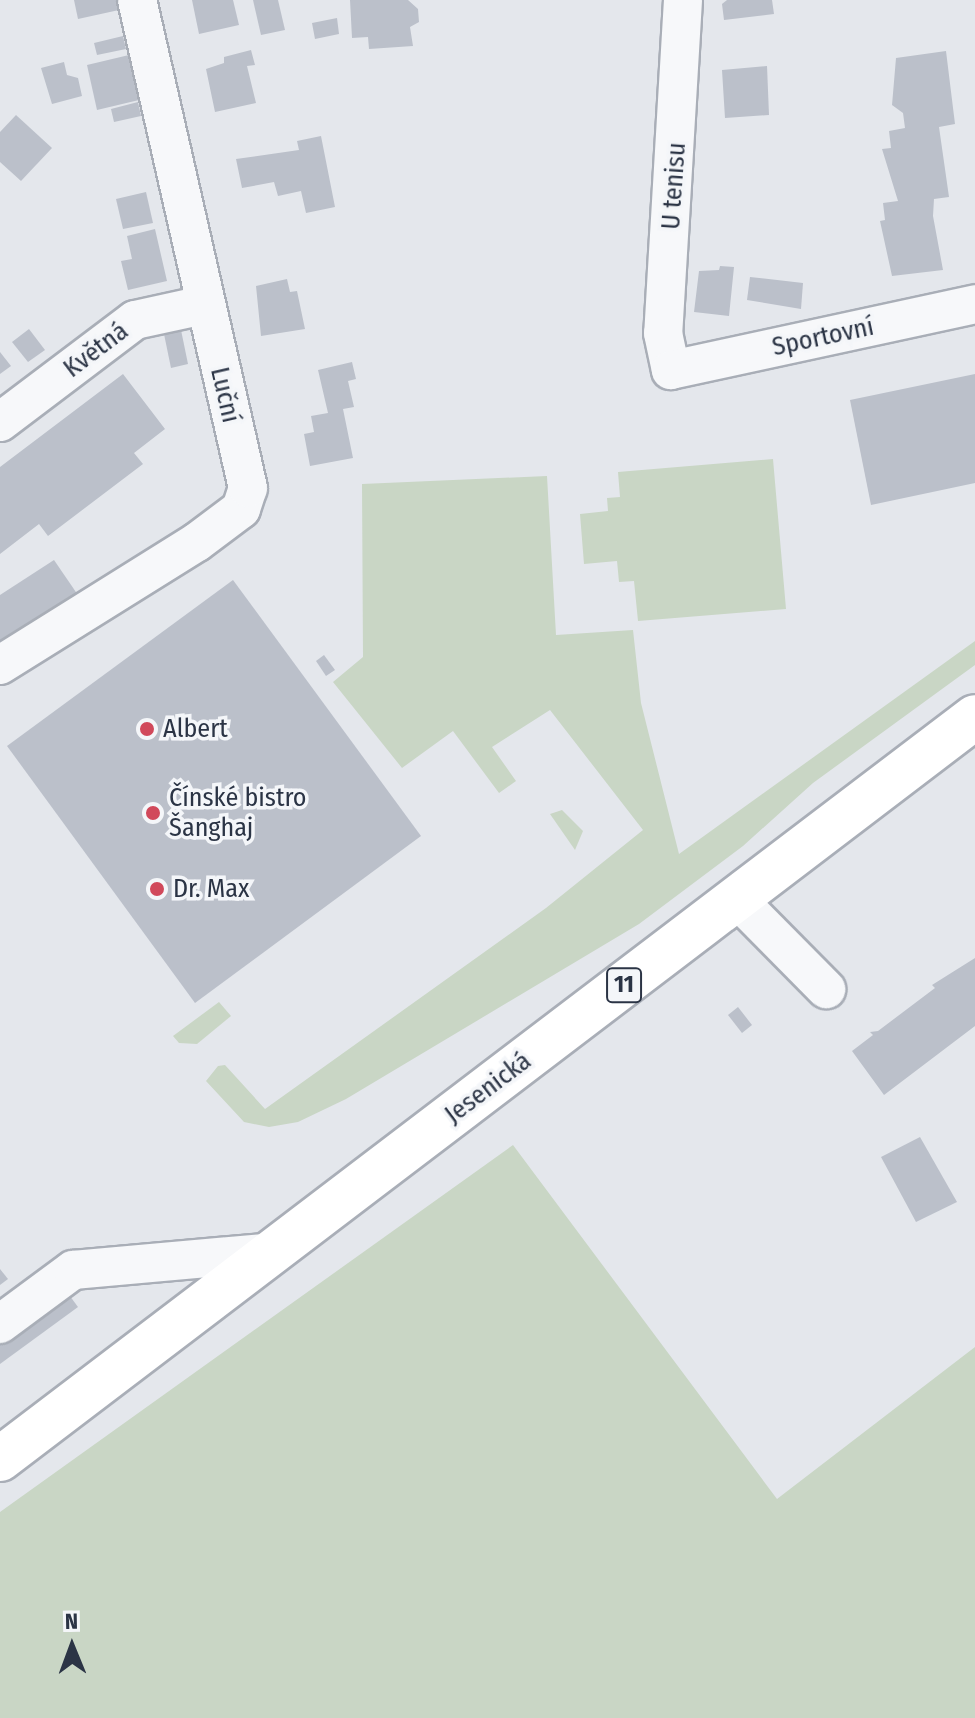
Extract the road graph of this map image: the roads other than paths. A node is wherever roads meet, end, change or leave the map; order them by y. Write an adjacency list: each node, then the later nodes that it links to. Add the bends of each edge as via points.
1 (137, 0): 4 (street, Luční)
2 (683, 0): 5 (street, U tenisu, via 663,333)
3 (975, 304): 5 (street, Sportovní)
4 (204, 305): 6 (street, Květná, via 135,320); 7 (street, Luční, via 248,488 241,509)
5 (671, 370)
6 (0, 422)
7 (0, 665)
8 (975, 717): 9 (main road, Jesenická / 11)
9 (737, 899): 10 (street); 11 (main road, Jesenická / 11)
10 (826, 989)
11 (273, 1252): 12 (street, via 73,1270); 13 (main road, Jesenická / 11)
12 (0, 1324)
13 (0, 1459)

